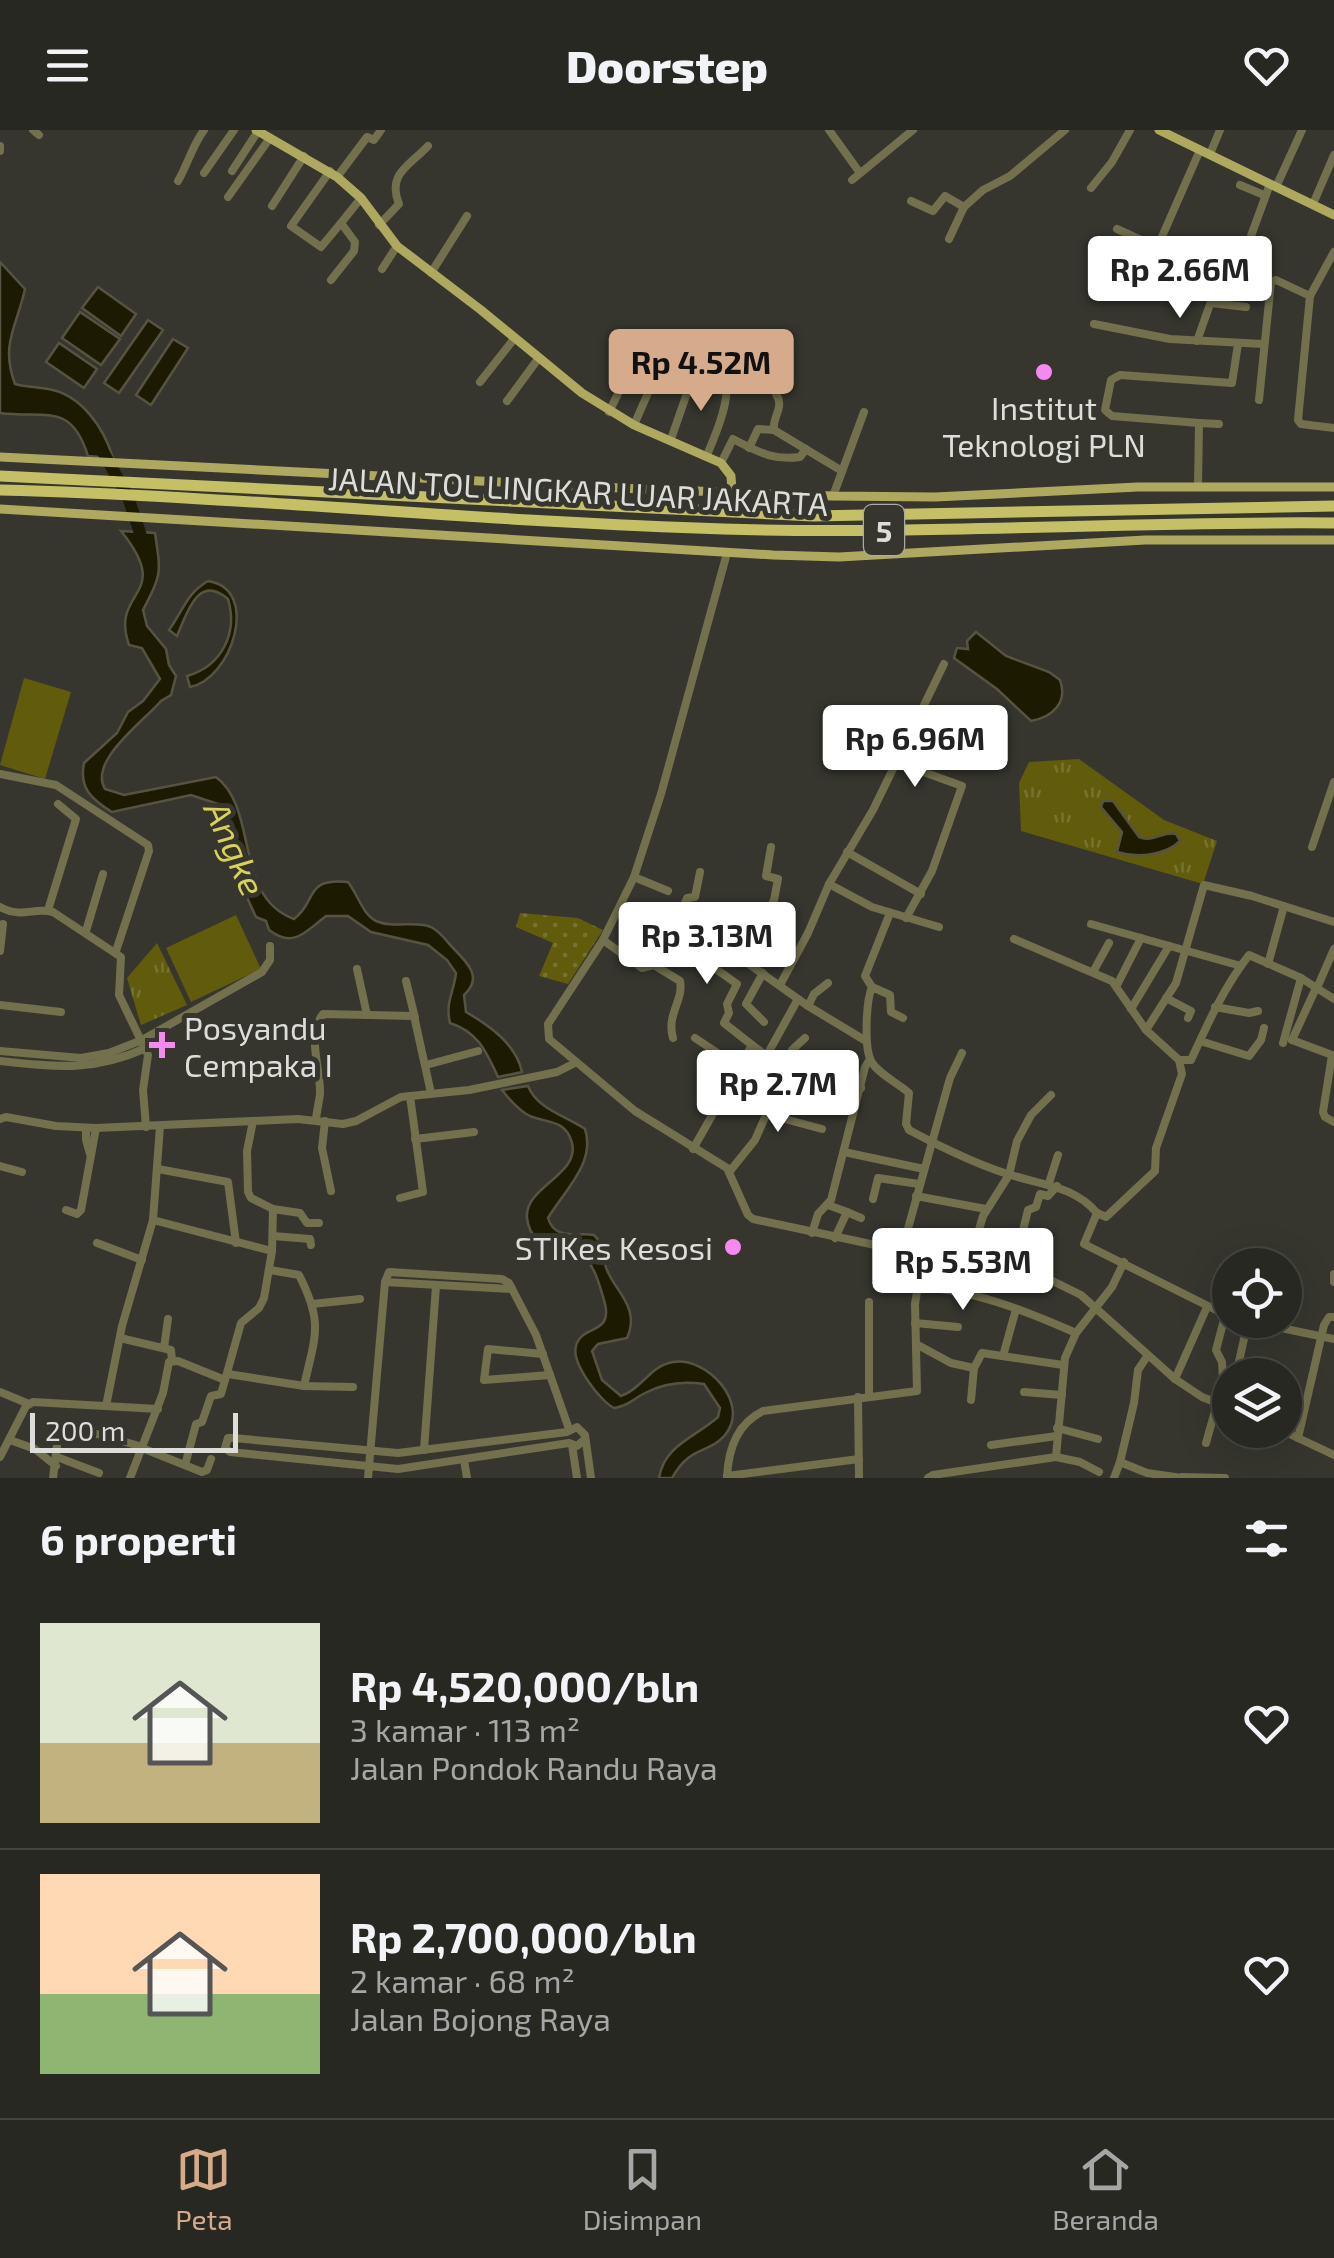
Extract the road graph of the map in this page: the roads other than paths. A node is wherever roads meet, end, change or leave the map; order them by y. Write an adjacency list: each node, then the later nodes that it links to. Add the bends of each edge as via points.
1 (204, 130): 20 (street)
2 (234, 130): 18 (street)
3 (381, 130): 19 (street)
4 (829, 130): 5 (street, via 856,176)
5 (913, 130)
6 (1065, 130): 30 (street)
7 (1130, 130): 23 (street)
8 (1159, 130): 12 (main road)
9 (1220, 130): 14 (street)
10 (1302, 130): 22 (street)
11 (265, 133): 15 (main road); 17 (street); 25 (street)
12 (1171, 133): 14 (main road)
13 (428, 146): 34 (street, via 395,180 399,204)
14 (1205, 152): 22 (main road); 39 (street)
15 (304, 156): 19 (main road); 29 (street)
16 (1334, 156): 28 (street)
17 (232, 171)
18 (204, 173)
19 (333, 174): 26 (main road); 33 (street, via 292,227 321,248)
20 (178, 181)
21 (1240, 185): 24 (street)
22 (1273, 185): 24 (street); 28 (main road)
23 (1091, 188)
24 (1264, 195): 37 (street, via 1244,255)
25 (228, 197)
26 (361, 198): 33 (street); 34 (main road)
27 (911, 201): 30 (street, via 934,210 945,196)
28 (1313, 204): 31 (main road)
29 (272, 206)
30 (964, 207): 36 (street)
31 (1334, 214)
32 (467, 216): 45 (street)
33 (341, 223): 47 (street, via 356,246)
34 (379, 225): 38 (main road)
35 (1117, 228): 39 (street)
36 (949, 239)
37 (1220, 244)
38 (397, 246): 42 (street); 45 (main road)
39 (1157, 248): 41 (street)
40 (1334, 252): 44 (street)
41 (1196, 265)
42 (382, 269)
43 (1222, 270): 49 (street)
44 (1324, 272): 46 (street); 48 (street)
45 (431, 273): 52 (main road)
46 (1334, 276)
47 (331, 280)
48 (1310, 296): 55 (street, via 1273,280); 71 (street, via 1298,420)
49 (1211, 303): 50 (street); 53 (street)
50 (1246, 307)
51 (1094, 324): 53 (street)
52 (514, 340): 57 (main road); 62 (street)
53 (1197, 342): 54 (street)
54 (1238, 344): 55 (street); 68 (street, via 1232,383 1120,375 1111,380 1105,410 1112,416)
55 (1263, 344): 63 (street)
56 (640, 349): 65 (street)
57 (538, 360): 64 (street); 65 (main road)
58 (662, 361): 70 (street)
59 (693, 376): 73 (street)
60 (724, 378): 76 (street, via 728,396)
61 (780, 378): 72 (street)
62 (480, 382)
63 (1259, 400)
64 (507, 401)
65 (609, 412): 70 (main road)
66 (864, 412): 79 (street)
67 (1334, 415): 71 (street)
68 (1200, 423): 69 (street); 81 (street)
69 (1219, 424)
70 (634, 426): 73 (main road)
71 (1333, 428)
72 (774, 430): 74 (street, via 758,429); 75 (street)
73 (671, 439): 76 (main road)
74 (749, 448): 75 (street, via 781,460 800,457); 78 (street, via 732,440)
75 (806, 448): 79 (street)
76 (707, 454): 78 (main road)
77 (0, 456): 84 (main road)
78 (721, 463): 84 (main road)
79 (842, 472): 85 (street)
80 (0, 476): 86 (highway, JALAN TOL LINGKAR LUAR JAKARTA / 5, via 813,516)
81 (1198, 487): 82 (main road); 85 (main road)
82 (1334, 488)
83 (0, 490): 88 (highway, JALAN TOL LINGKAR LUAR JAKARTA / 5, via 738,529)
84 (732, 492): 85 (main road)
85 (833, 496)
86 (1334, 506)
87 (0, 509): 90 (main road)
88 (1334, 522)
89 (1334, 540): 90 (main road, via 1092,542 839,557)
90 (727, 553): 101 (street)
91 (944, 664): 92 (street)
92 (896, 762): 98 (street); 104 (street, via 962,786)
93 (0, 774): 126 (street, via 56,785 148,845)
94 (1334, 782): 96 (street)
95 (58, 804): 108 (street, via 76,819)
96 (1312, 846)
97 (772, 847): 128 (street, via 766,876 778,879 776,890)
98 (848, 852): 102 (street); 104 (street)
99 (700, 872): 116 (street, via 695,897 687,898)
100 (103, 874): 115 (street)
101 (634, 877): 103 (street); 107 (street)
102 (829, 884): 109 (street); 137 (street)
103 (668, 891)
104 (920, 894): 110 (street)
105 (1284, 906): 111 (street); 124 (street, via 1206,884); 129 (street)
106 (0, 907): 108 (street, via 22,915)
107 (620, 907): 116 (street); 119 (street)
108 (48, 910): 115 (street)
109 (890, 914): 110 (street); 139 (street, via 865,976)
110 (906, 918): 114 (street)
111 (1334, 922)
112 (3, 924): 125 (street)
113 (1091, 924): 117 (street)
114 (939, 926)
115 (86, 931): 126 (street)
116 (671, 937): 127 (street)
117 (1142, 938): 122 (street); 138 (street)
118 (1014, 939): 133 (street)
119 (602, 940): 156 (street, via 642,968 653,964 680,980 669,1022); 172 (street, via 546,1029)
120 (1109, 942): 133 (street)
121 (270, 946): 162 (street, via 262,972)
122 (1169, 946): 124 (street); 147 (street)
123 (1334, 949): 140 (street)
124 (1184, 950): 130 (street); 141 (street)
125 (0, 951)
126 (118, 952): 162 (street, via 120,996)
127 (697, 954): 128 (street, via 712,939); 163 (street, via 737,984 724,1022)
128 (749, 963): 132 (street)
129 (1268, 964): 130 (street, via 1248,955); 134 (street)
130 (1240, 966): 146 (street)
131 (357, 970): 150 (street)
132 (763, 972): 137 (street); 154 (street, via 746,1004)
133 (1093, 972): 138 (street)
134 (1301, 978): 140 (street); 161 (street)
135 (406, 981): 151 (street)
136 (828, 982): 145 (street)
137 (780, 985): 142 (street)
138 (1117, 985): 147 (street)
139 (872, 987): 152 (street, via 890,995 892,1012); 159 (street)
140 (1316, 988): 143 (street); 161 (street)
141 (1166, 998): 153 (street, via 1191,1011); 155 (street)
142 (798, 999): 145 (street); 167 (street)
143 (1334, 999)
144 (0, 1005): 148 (street)
145 (808, 1006): 159 (street)
146 (1215, 1006): 149 (street); 160 (street)
147 (1131, 1009): 155 (street)
148 (61, 1012)
149 (1258, 1012)
150 (367, 1015): 151 (street); 182 (street, via 319,1016)
151 (415, 1018): 173 (street)
152 (902, 1018)
153 (1188, 1018)
154 (764, 1022)
155 (1146, 1030): 170 (street)
156 (673, 1038)
157 (695, 1038): 174 (street)
158 (806, 1038): 175 (street, via 794,1048)
159 (866, 1041): 168 (street)
160 (1200, 1041): 161 (street, via 1248,1056 1263,1033); 170 (street, via 1191,1060)
161 (1287, 1041): 184 (street, via 1332,1056 1324,1117)
162 (144, 1044): 171 (street); 186 (street)
163 (752, 1045): 167 (street); 174 (street)
164 (478, 1051): 173 (street)
165 (0, 1052): 171 (street)
166 (962, 1053): 191 (street)
167 (767, 1054): 175 (street)
168 (869, 1056): 176 (street); 191 (street, via 909,1094 907,1127)
169 (0, 1060): 171 (street)
170 (1179, 1060): 212 (street, via 1182,1074 1156,1148 1156,1169 1106,1217)
171 (81, 1063)
172 (575, 1063): 177 (street, via 557,1072); 192 (street)
173 (426, 1065): 177 (street)
174 (740, 1068): 192 (street)
175 (787, 1070): 176 (street, via 818,1085 826,1080); 180 (street)
176 (860, 1088): 193 (street)
177 (431, 1093): 179 (street)
178 (1051, 1095): 200 (street, via 1017,1141)
179 (410, 1096): 182 (street, via 356,1121); 190 (street)
180 (766, 1114): 188 (street); 199 (street)
181 (0, 1119): 187 (street)
182 (320, 1120): 183 (street); 203 (street)
183 (253, 1122): 185 (street); 208 (street, via 248,1192)
184 (1334, 1122)
185 (160, 1126): 186 (street); 196 (street)
186 (146, 1127): 187 (street)
187 (91, 1128): 209 (street, via 81,1210)
188 (822, 1129)
189 (474, 1132): 190 (street)
190 (414, 1139): 205 (street, via 423,1194)
191 (932, 1141): 197 (street); 200 (street)
192 (693, 1149): 199 (street)
193 (844, 1152): 197 (street); 207 (street)
194 (1058, 1156): 202 (street)
195 (0, 1166): 198 (street)
196 (158, 1168): 214 (street); 219 (street, via 228,1182)
197 (924, 1169): 201 (street)
198 (22, 1172)
199 (730, 1172): 216 (street, via 748,1215)
200 (1009, 1175): 202 (street); 210 (street)
201 (919, 1184): 204 (street); 206 (street, via 878,1178)
202 (1053, 1185): 212 (street); 228 (street, via 1028,1210)
203 (331, 1191)
204 (916, 1196): 210 (street); 224 (street)
205 (400, 1198)
206 (874, 1199)
207 (828, 1205): 211 (street); 216 (street)
208 (273, 1209): 215 (street); 217 (street)
209 (66, 1210)
210 (986, 1210): 225 (street)
211 (847, 1212): 213 (street); 218 (street)
212 (1097, 1212): 229 (street, via 1084,1244)
213 (861, 1218)
214 (153, 1220): 219 (street); 227 (street)
215 (319, 1223)
216 (812, 1233): 218 (street)
217 (273, 1236): 221 (street); 226 (street)
218 (835, 1238): 224 (street)
219 (236, 1242): 226 (street)
220 (97, 1243): 227 (street)
221 (311, 1244)
222 (962, 1248): 223 (street); 225 (street); 237 (street)
223 (924, 1249): 224 (street); 235 (street)
224 (902, 1250)
225 (973, 1250): 228 (street)
226 (272, 1251): 230 (street)
227 (142, 1260): 252 (street)
228 (1015, 1262): 241 (street)
229 (1124, 1262): 241 (street); 242 (street)
230 (270, 1270): 240 (street, via 300,1274); 263 (street, via 258,1308 241,1324)
231 (1334, 1274): 233 (street)
232 (385, 1282): 234 (street); 236 (street, via 389,1272 502,1279); 292 (street)
233 (1334, 1282)
234 (436, 1286): 236 (street); 291 (street)
235 (917, 1287): 237 (street); 247 (street)
236 (512, 1289): 256 (street)
237 (958, 1293): 243 (street)
238 (360, 1299): 240 (street)
239 (869, 1302): 270 (street)
240 (312, 1304): 265 (street, via 316,1334)
241 (1094, 1306): 249 (street); 257 (street)
242 (1207, 1307): 244 (street); 264 (street)
243 (1016, 1308): 249 (street); 258 (street)
244 (1212, 1309)
245 (1334, 1317): 251 (street, via 1324,1324)
246 (168, 1319): 255 (street)
247 (915, 1323): 248 (street); 254 (street)
248 (958, 1327)
249 (1076, 1333): 260 (street)
250 (1302, 1333): 251 (street)
251 (1323, 1337): 253 (street); 278 (street)
252 (120, 1338): 255 (street); 275 (street)
253 (1334, 1339)
254 (916, 1344): 261 (street); 270 (street, via 916,1391)
255 (164, 1348): 259 (street, via 173,1352)
256 (542, 1354): 262 (street); 262 (street, via 488,1348 484,1380)
257 (1148, 1355): 264 (street); 300 (street, via 1138,1370)
258 (1003, 1356): 260 (street); 261 (street, via 982,1353)
259 (172, 1360): 263 (street); 276 (street)
260 (1064, 1364): 269 (street)
261 (974, 1368): 272 (street)
262 (550, 1375): 280 (street)
263 (227, 1377): 265 (street); 301 (street, via 222,1394 211,1396 196,1424)
264 (1175, 1379): 273 (street)
265 (304, 1386): 266 (street)
266 (353, 1387)
267 (0, 1392): 274 (street)
268 (1024, 1392): 269 (street)
269 (1062, 1395): 281 (street)
270 (870, 1396): 271 (street)
271 (858, 1397): 297 (street); 306 (street, via 752,1416 733,1442)
272 (970, 1400)
273 (1212, 1401)
274 (29, 1404): 275 (street); 286 (street)
275 (106, 1406): 276 (street)
276 (158, 1409): 290 (street)
277 (1212, 1422): 287 (street)
278 (1302, 1422)
279 (60, 1429): 299 (street)
280 (568, 1430): 283 (street, via 580,1428); 288 (street); 291 (street)
281 (1057, 1432): 284 (street); 289 (street); 295 (street)
282 (97, 1434): 290 (street)
283 (585, 1439): 288 (street); 313 (street)
284 (1098, 1439)
285 (1302, 1440): 293 (street)
286 (5, 1443): 294 (street); 299 (street)
287 (1206, 1443)
288 (570, 1444): 298 (street); 312 (street)
289 (991, 1445)
290 (142, 1448): 301 (street); 309 (street)
291 (424, 1450): 292 (street)
292 (370, 1452): 303 (street); 303 (street, via 233,1438 225,1448)
293 (1334, 1454)
294 (0, 1457)
295 (1056, 1457): 304 (street); 316 (street)
296 (212, 1458): 301 (street, via 205,1472)
297 (859, 1459): 302 (street); 315 (street)
298 (464, 1460): 303 (street); 311 (street)
299 (56, 1462): 305 (street); 308 (street)
300 (1120, 1462): 307 (street); 317 (street)
301 (185, 1465)
302 (813, 1465): 306 (street); 314 (street)
303 (369, 1466): 310 (street)
304 (1099, 1472)
305 (99, 1473)
306 (727, 1477)
307 (1182, 1477): 318 (street)
308 (52, 1478)
309 (130, 1478)
310 (368, 1478)
311 (467, 1478)
312 (577, 1478)
313 (591, 1478)
314 (814, 1478)
315 (859, 1478)
316 (928, 1478)
317 (1114, 1478)
318 (1225, 1478)

